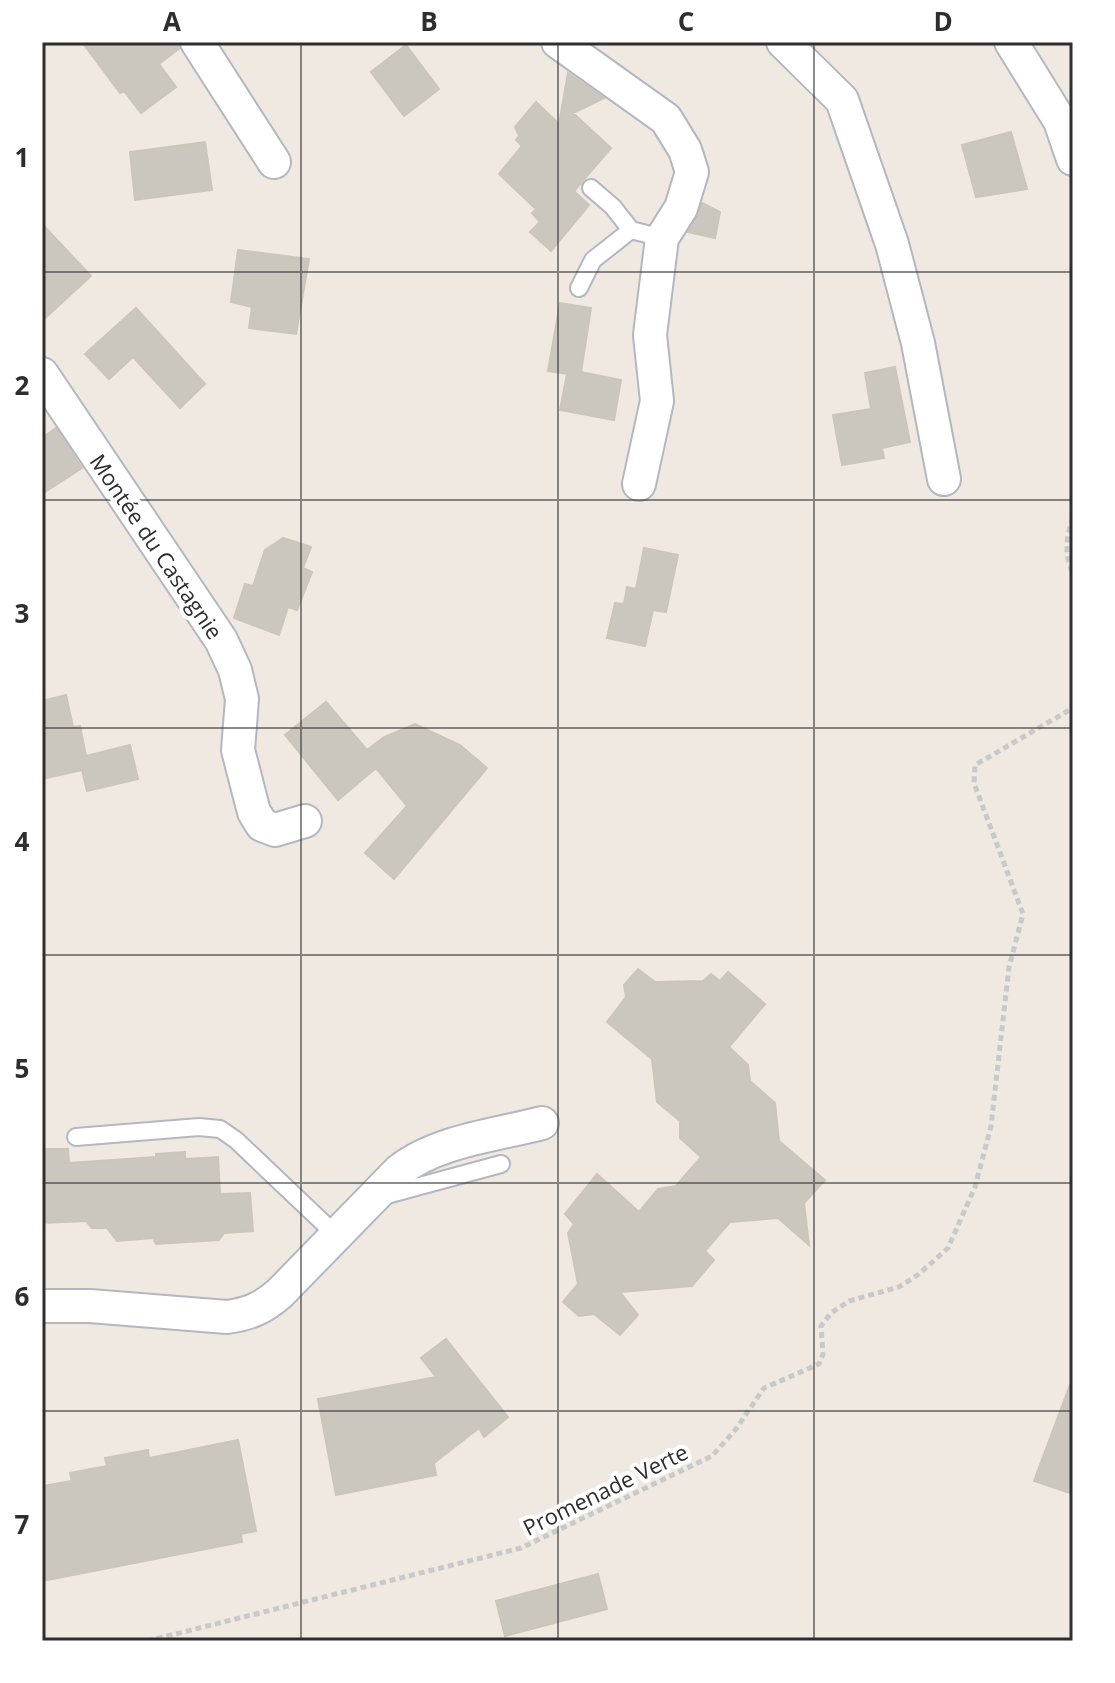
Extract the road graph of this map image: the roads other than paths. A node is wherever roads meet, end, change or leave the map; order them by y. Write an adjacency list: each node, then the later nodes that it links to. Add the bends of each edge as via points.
1 (197, 42): 6 (street)
2 (558, 42): 9 (street, via 666,119 685,150 692,172 681,208)
3 (783, 42): 12 (street, via 842,100 892,244)
4 (1011, 42): 5 (street, via 1060,121)
5 (1073, 159)
6 (274, 162)
7 (591, 188): 8 (lane)
8 (631, 230): 9 (lane); 10 (lane, via 593,260)
9 (662, 238): 13 (street, via 650,335 657,401)
10 (579, 288)
11 (42, 374): 14 (street, Montée du Castagnie, via 221,640 242,699 238,750 254,812 262,825 275,830)
12 (944, 479)
13 (639, 484)
14 (305, 821)
15 (542, 1123): 18 (street, via 414,1159)
16 (76, 1137): 19 (lane, via 220,1129)
17 (501, 1164): 18 (lane)
18 (371, 1199): 19 (street)
19 (336, 1235): 20 (street, via 265,1307 244,1314)
20 (42, 1306)

